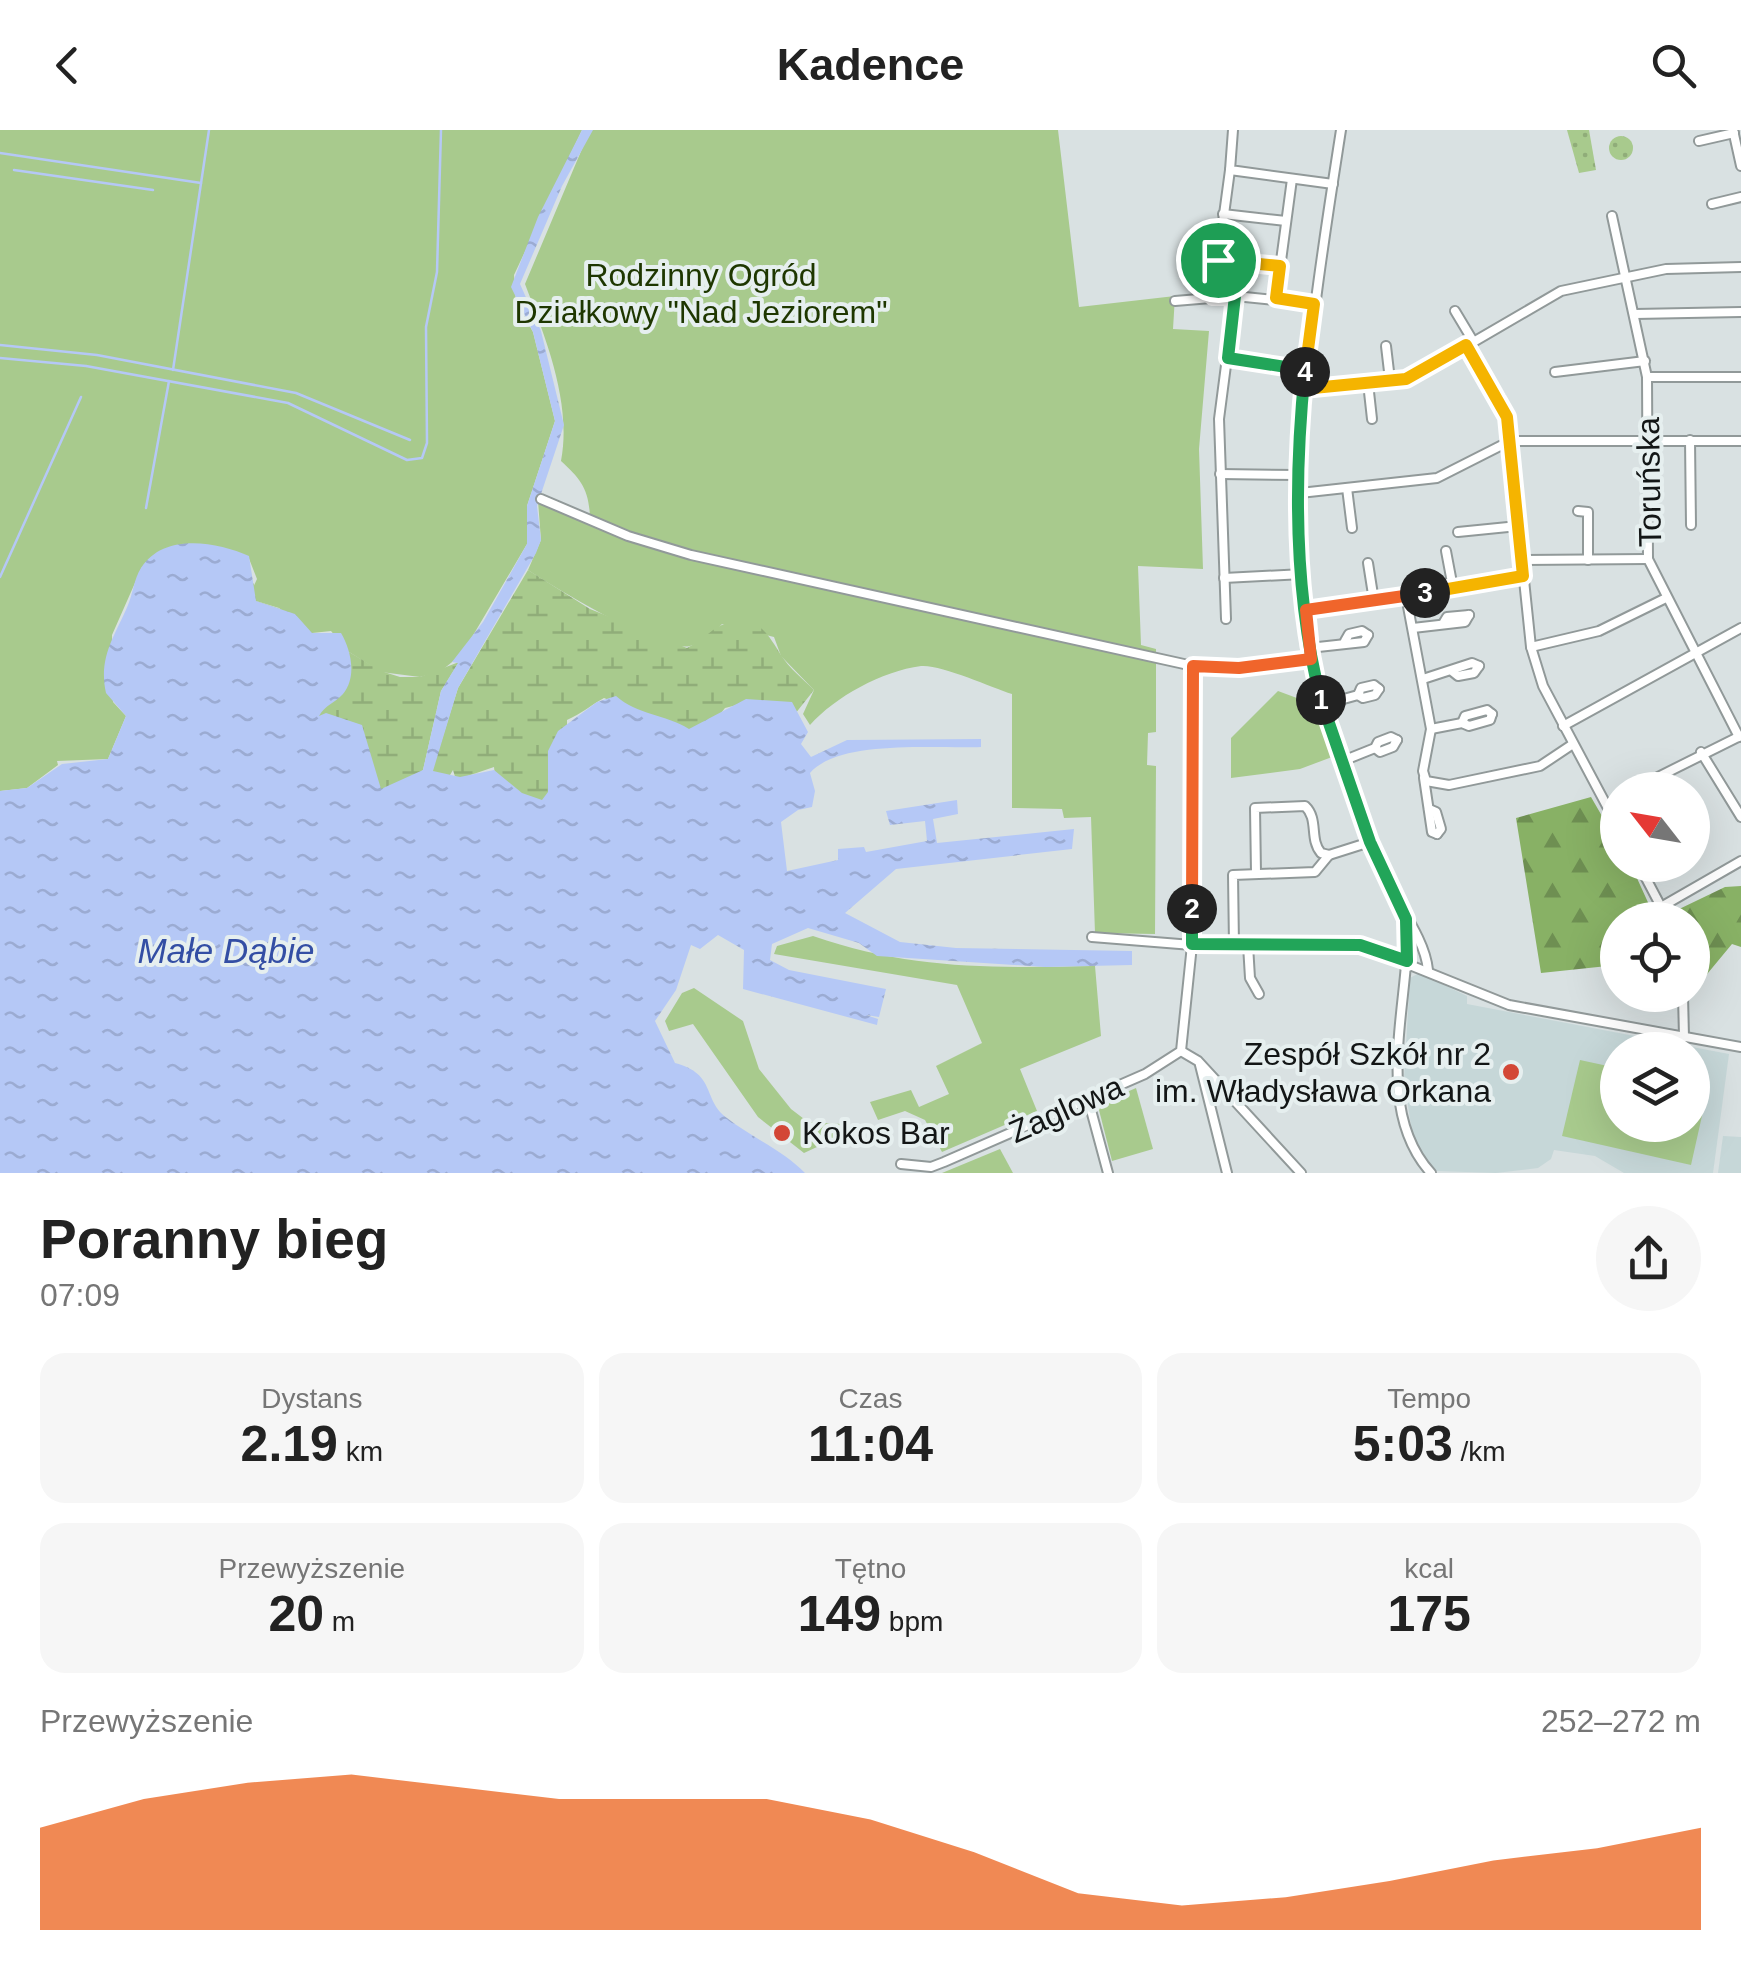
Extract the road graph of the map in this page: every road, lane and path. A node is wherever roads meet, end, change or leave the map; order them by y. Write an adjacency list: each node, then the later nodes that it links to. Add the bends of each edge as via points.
1 (1233, 130): 6 (street)
2 (1341, 130): 8 (street)
3 (1734, 132): 4 (street); 5 (street)
4 (1698, 141)
5 (1741, 166)
6 (1230, 170): 7 (street); 11 (street)
7 (1292, 179): 8 (street); 13 (street)
8 (1333, 184): 22 (street)
9 (1741, 197): 10 (street)
10 (1712, 204)
11 (1223, 214): 13 (street); 14 (street)
12 (1612, 216): 17 (street, Toruńska)
13 (1286, 221): 15 (street)
14 (1218, 260): 15 (street); 18 (street)
15 (1280, 266): 20 (street)
16 (1741, 267): 17 (street, via 1666,269)
17 (1627, 278): 25 (street, Toruńska); 26 (street, via 1550,294)
18 (1213, 296): 19 (street); 21 (street)
19 (1235, 296): 20 (street); 28 (street)
20 (1276, 298): 22 (street)
21 (1175, 302)
22 (1314, 304): 30 (street)
23 (1455, 311): 26 (street)
24 (1741, 312): 25 (street)
25 (1635, 314): 29 (street, Toruńska)
26 (1469, 343): 34 (street, via 1415,376); 41 (street, via 1500,397)
27 (1386, 346): 34 (street)
28 (1228, 358): 30 (street); 42 (street)
29 (1645, 361): 31 (street); 33 (street, Toruńska)
30 (1305, 370): 36 (street)
31 (1555, 372)
32 (1741, 376): 33 (street)
33 (1648, 377): 38 (street, Toruńska)
34 (1390, 380): 35 (street)
35 (1368, 382): 36 (street); 37 (street)
36 (1303, 389): 43 (street)
37 (1372, 420)
38 (1649, 440): 39 (street); 41 (street); 53 (street, Toruńska)
39 (1690, 440): 40 (street); 48 (street)
40 (1741, 440)
41 (1510, 442): 44 (street, via 1437,478); 49 (street)
42 (1220, 474): 43 (street); 59 (street)
43 (1299, 475): 45 (street)
44 (1347, 488): 45 (street); 50 (street)
45 (1300, 493): 57 (street)
46 (541, 499): 74 (street, via 691,554)
47 (1578, 512): 55 (street, via 1588,512)
48 (1691, 525)
49 (1518, 526): 51 (street); 54 (street)
50 (1352, 528)
51 (1458, 532)
52 (1446, 551): 60 (street)
53 (1648, 559): 55 (street); 62 (street, Toruńska)
54 (1522, 560): 55 (street); 58 (street)
55 (1588, 560)
56 (1368, 563): 63 (street)
57 (1303, 574): 59 (street); 64 (street)
58 (1523, 576): 60 (street); 70 (street)
59 (1224, 578): 65 (street)
60 (1453, 588): 61 (street)
61 (1406, 596): 63 (street); 67 (street)
62 (1666, 598): 70 (street, via 1599,630); 72 (street, Toruńska)
63 (1374, 601): 64 (street)
64 (1306, 610): 71 (street)
65 (1226, 618)
66 (1444, 622): 67 (street)
67 (1413, 628): 76 (street)
68 (1741, 628): 72 (street)
69 (1345, 641): 71 (street)
70 (1531, 647): 80 (street)
71 (1309, 648): 73 (street)
72 (1694, 654): 80 (street); 82 (street, Toruńska)
73 (1311, 659): 74 (street); 78 (street)
74 (1193, 666): 99 (street)
75 (1453, 672): 76 (street)
76 (1424, 679): 81 (street)
77 (1358, 695): 78 (street)
78 (1322, 705): 86 (street)
79 (1462, 723): 81 (street)
80 (1563, 726): 83 (street)
81 (1431, 729): 88 (street)
82 (1740, 736): 85 (street)
83 (1572, 744): 88 (street, via 1540,766 1436,786); 89 (street)
84 (1375, 748): 86 (street)
85 (1701, 752): 87 (street); 91 (street)
86 (1340, 762): 92 (street)
87 (1665, 772)
88 (1424, 778): 90 (street)
89 (1600, 794)
90 (1429, 809)
91 (1741, 817)
92 (1370, 842): 93 (street); 97 (street)
93 (1329, 855): 95 (street, via 1315,872); 95 (street, via 1316,848 1305,806 1255,808)
94 (1741, 862): 96 (street)
95 (1256, 872): 100 (street, via 1233,874)
96 (1670, 902)
97 (1406, 919): 102 (street); 103 (street)
98 (1092, 937): 99 (street)
99 (1192, 944): 100 (street); 108 (street)
100 (1234, 945): 101 (street)
101 (1248, 945): 102 (street, via 1360,945); 104 (street, via 1250,978)
102 (1407, 961): 103 (street); 115 (street, via 1400,1105 1411,1148)
103 (1428, 970): 105 (street, via 1530,1010)
104 (1259, 994)
105 (1655, 1032)
106 (1710, 1042): 107 (street)
107 (1741, 1047)
108 (1181, 1051): 109 (street); 110 (street, Żaglowa)
109 (1198, 1060): 112 (street); 114 (street)
110 (1088, 1099): 111 (street, Żaglowa, via 931,1167); 113 (street)
111 (901, 1164)
112 (1293, 1170)
113 (1108, 1173)
114 (1227, 1173)
115 (1431, 1173)

